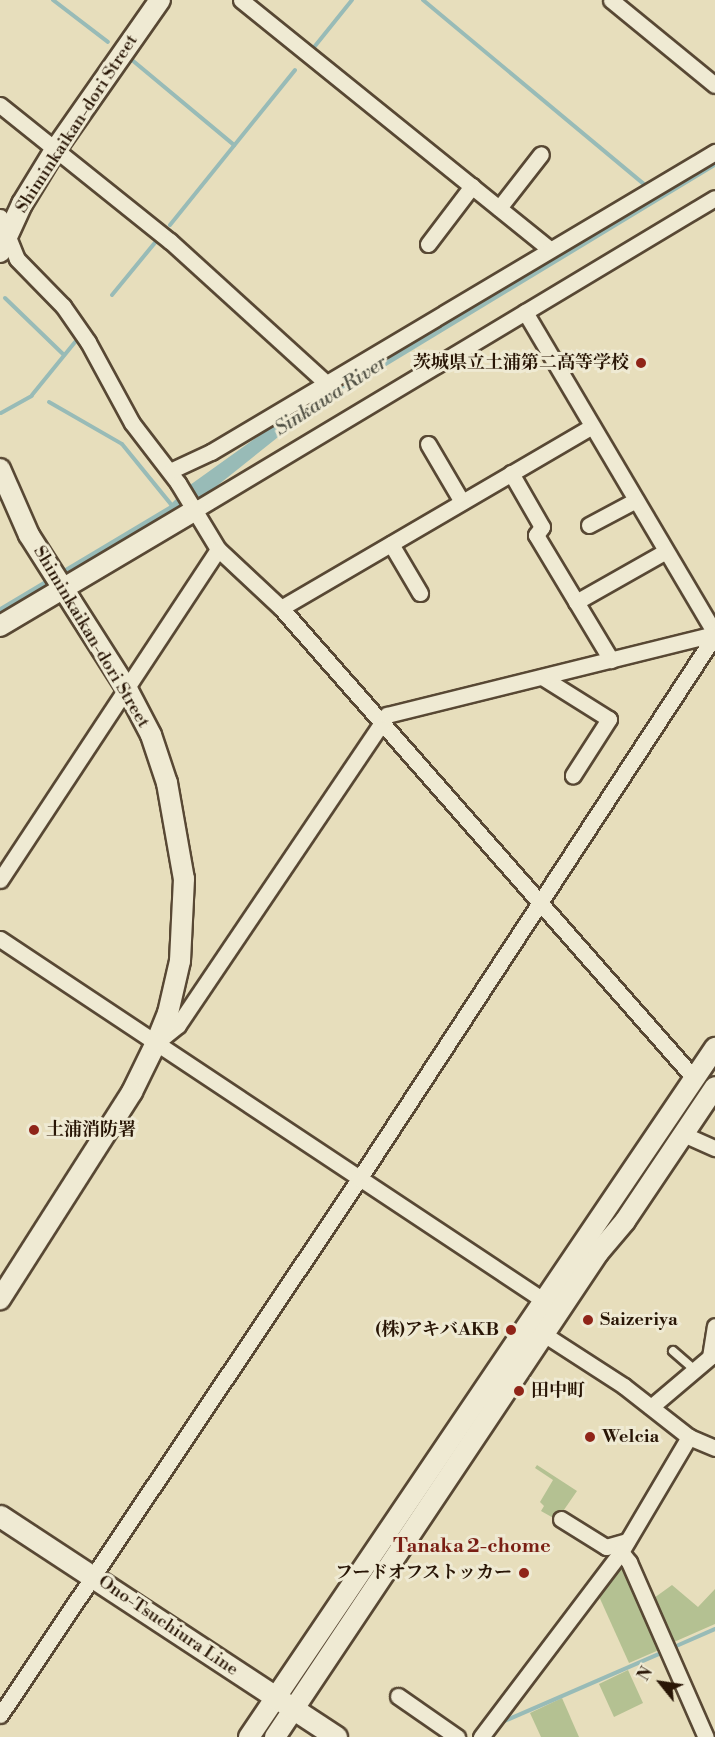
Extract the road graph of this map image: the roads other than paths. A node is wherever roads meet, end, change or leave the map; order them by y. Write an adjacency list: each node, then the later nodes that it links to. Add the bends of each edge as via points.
1 (160, 0): 6 (street, Shiminkaikan-dori Street)
2 (241, 0): 9 (street)
3 (611, 0): 4 (street)
4 (715, 85)
5 (0, 105): 6 (street)
6 (55, 150): 12 (street, Shiminkaikan-dori Street); 16 (street, via 170,241)
7 (715, 152): 14 (street)
8 (541, 153): 11 (street)
9 (472, 186): 11 (street); 13 (street)
10 (715, 198): 15 (street)
11 (499, 208): 14 (street)
12 (2, 235): 21 (street, via 27,273 63,306 88,342 132,423)
13 (428, 244)
14 (550, 249): 16 (street)
15 (525, 312): 17 (street); 24 (street)
16 (326, 383): 21 (street)
17 (592, 426): 20 (street); 22 (street)
18 (428, 444): 23 (street)
19 (0, 469): 29 (street, Shiminkaikan-dori Street, via 18,514)
20 (511, 473): 23 (street); 31 (street, via 542,527 536,535)
21 (174, 477): 24 (street)
22 (636, 500): 25 (street); 28 (street)
23 (462, 502): 26 (street)
24 (193, 507): 27 (street); 29 (street)
25 (590, 525)
26 (390, 544): 30 (street); 32 (street)
27 (218, 549): 32 (street); 37 (street)
28 (666, 551): 31 (street); 34 (street)
29 (62, 586): 33 (street); 37 (street, Shiminkaikan-dori Street)
30 (420, 593)
31 (576, 602): 35 (street)
32 (281, 608): 38 (street)
33 (0, 626)
34 (715, 634): 35 (street); 41 (street)
35 (611, 660): 36 (street)
36 (543, 677): 38 (street, via 387,715); 39 (street, via 609,719)
37 (127, 689): 40 (street); 43 (street, Shiminkaikan-dori Street, via 151,735 167,783 184,879 180,961 168,1013)
38 (380, 722): 41 (street); 43 (street, via 178,1025)
39 (573, 775)
40 (0, 880)
41 (539, 904): 45 (street); 50 (street)
42 (0, 939): 43 (street)
43 (156, 1043): 50 (street); 51 (street, Shiminkaikan-dori Street, via 132,1092)
44 (715, 1048): 45 (street)
45 (694, 1078): 46 (street); 52 (street)
46 (715, 1080)
47 (715, 1087): 48 (street)
48 (683, 1134): 49 (street); 52 (street)
49 (715, 1148)
50 (359, 1179): 52 (street); 63 (street)
51 (0, 1299)
52 (552, 1306): 54 (street)
53 (715, 1326): 56 (street, via 710,1358)
54 (536, 1329): 57 (street); 65 (street); 66 (street)
55 (673, 1351): 56 (lane)
56 (695, 1370): 57 (street)
57 (651, 1407): 58 (street)
58 (689, 1437): 59 (street); 62 (street)
59 (715, 1448)
60 (0, 1516): 63 (main road, Ono-Tsuchiura Line)
61 (561, 1519): 62 (street, via 606,1548)
62 (624, 1547): 72 (street); 73 (street)
63 (93, 1576): 65 (main road, Ono-Tsuchiura Line); 67 (street)
64 (398, 1696): 71 (street)
65 (275, 1698): 66 (main road, Ono-Tsuchiura Line); 68 (street)
66 (294, 1711): 69 (street); 70 (main road, Ono-Tsuchiura Line)
67 (0, 1715)
68 (249, 1737)
69 (275, 1737)
70 (336, 1737)
71 (457, 1737)
72 (481, 1737)
73 (706, 1737)

